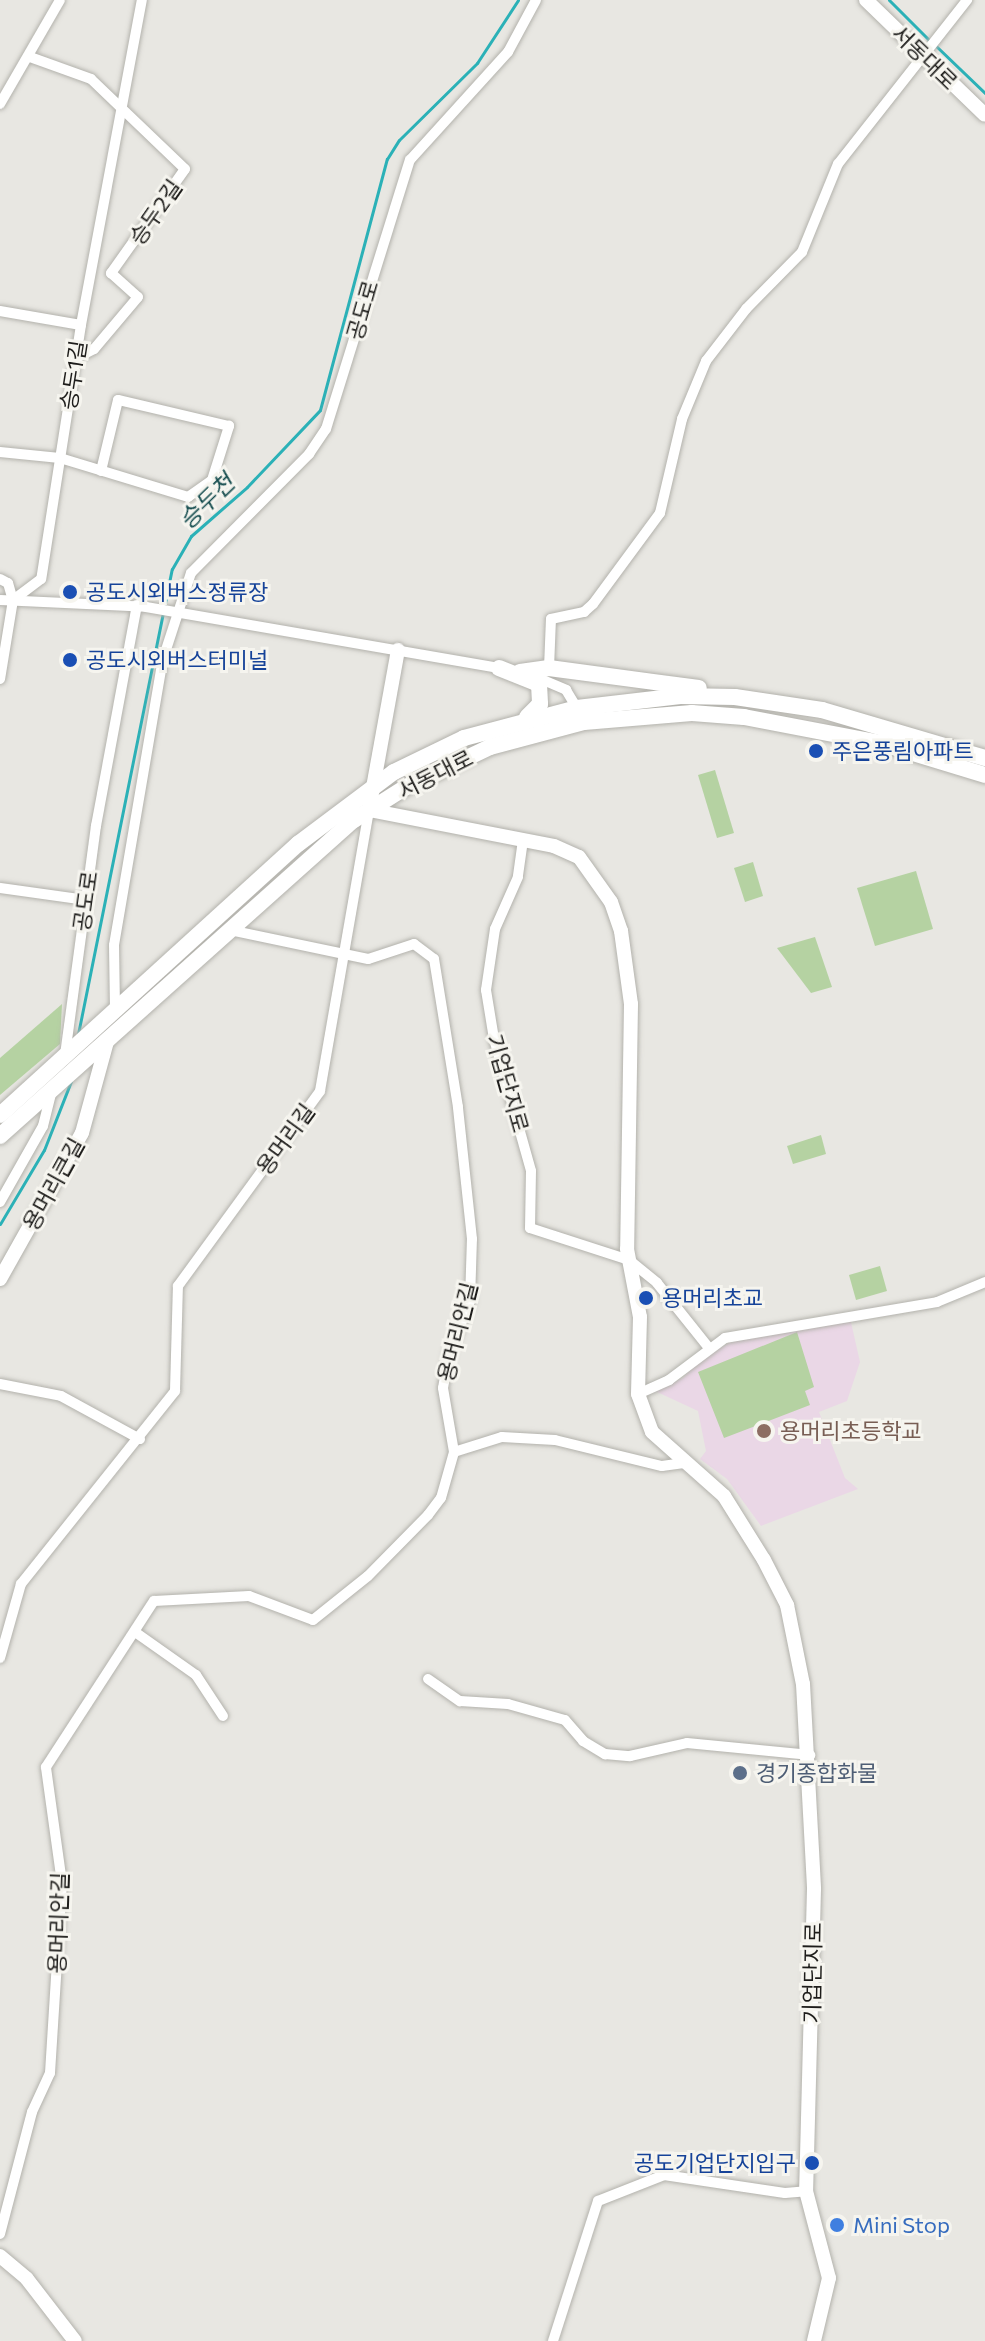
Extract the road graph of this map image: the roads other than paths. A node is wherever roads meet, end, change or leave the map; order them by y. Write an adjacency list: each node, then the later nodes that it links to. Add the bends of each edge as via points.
1 (60, 0): 7 (street)
2 (142, 0): 9 (street)
3 (536, 0): 21 (street, 공도로, via 508,52 410,160 326,429 309,454 204,556)
4 (866, 0): 6 (street, 서동대로)
5 (967, 0): 6 (street)
6 (932, 49): 10 (street, 서동대로); 24 (street, via 838,164 802,252 746,309 706,361 682,419 660,513 593,604 584,612 551,619)
7 (30, 57): 8 (street); 9 (street, 승두2길, via 91,79)
8 (0, 104)
9 (121, 106): 12 (street); 13 (street, 승두2길, via 185,169 111,273 138,297 94,349)
10 (985, 115)
11 (0, 311): 12 (street, 승두1길)
12 (81, 325): 13 (street, 승두1길)
13 (76, 358): 15 (street, 승두1길)
14 (0, 452): 15 (street)
15 (60, 458): 16 (street); 19 (street, 승두1길, via 41,579)
16 (101, 471): 16 (street, via 188,497 212,480 229,426 118,400)
17 (0, 579): 19 (street, via 8,583)
18 (0, 600): 19 (street)
19 (13, 600): 20 (street); 26 (street)
20 (141, 606): 21 (street); 41 (street, 공도로, via 96,826)
21 (176, 611): 22 (street); 39 (street, 공도로, via 163,659 114,945)
22 (398, 650): 23 (street); 32 (street)
23 (499, 668): 25 (street); 29 (main road, via 539,684 540,704)
24 (549, 668): 25 (main road); 27 (main road)
25 (520, 672): 28 (street, via 554,683)
26 (0, 679)
27 (735, 697): 28 (main road, 서동대로, via 680,696); 30 (main road, 서동대로, via 822,710)
28 (581, 715): 29 (main road, 서동대로); 31 (main road, 서동대로, via 744,717 880,743); 33 (main road, 서동대로, via 490,747)
29 (526, 719): 32 (main road, 서동대로, via 464,738)
30 (985, 758)
31 (985, 775)
32 (371, 788): 33 (street); 39 (main road, 서동대로, via 262,873)
33 (369, 810): 34 (street, 기업단지로); 37 (main road, 서동대로); 38 (street, 용머리길)
34 (523, 840): 46 (street, 기업단지로, via 579,857 611,902 621,931 631,1004); 46 (street, 기업단지로, via 518,877 495,929 486,990 494,1039 531,1171 530,1228)
35 (0, 888): 36 (street)
36 (79, 899)
37 (227, 930): 38 (street, 용머리안길); 40 (main road, 서동대로)
38 (347, 954): 52 (street, 용머리길, via 320,1091 178,1286 175,1391); 53 (street, 용머리안길, via 379,959 414,944 425,948 437,973 472,1239 470,1301 449,1354 443,1388)
39 (111, 1013): 41 (main road, 서동대로)
40 (104, 1041): 42 (main road, 서동대로); 47 (street, 용머리큰길, via 82,1133)
41 (68, 1053): 43 (main road, 서동대로)
42 (56, 1088): 44 (main road, 서동대로); 45 (street, via 43,1126)
43 (0, 1115)
44 (0, 1136)
45 (0, 1202)
46 (629, 1260): 49 (street, via 657,1283); 51 (street, 기업단지로, via 640,1317)
47 (0, 1279)
48 (985, 1282): 49 (street, via 937,1302 725,1338)
49 (709, 1348): 51 (street, via 669,1380)
50 (0, 1384): 52 (street, via 61,1396)
51 (638, 1394): 54 (street, 기업단지로, via 652,1432)
52 (140, 1439): 56 (street, 용머리길, via 21,1584)
53 (454, 1452): 54 (street, via 502,1437 555,1440 662,1466); 55 (street, 용머리안길, via 441,1498 428,1515 368,1576 313,1620 249,1596 167,1597 154,1601)
54 (684, 1463): 59 (street, 기업단지로, via 724,1496 787,1605)
55 (135, 1632): 58 (street, via 196,1675); 61 (street, 용머리안길, via 45,1774 62,1883 50,2073 32,2112)
56 (0, 1658)
57 (428, 1679): 59 (street, via 460,1701 508,1704 565,1720 583,1741 605,1754 630,1756 687,1743)
58 (223, 1716)
59 (810, 1755): 60 (street, 기업단지로, via 814,1889)
60 (806, 2191): 64 (street, via 785,2193 675,2175 598,2201); 65 (street, 기업단지로, via 829,2278)
61 (0, 2234)
62 (0, 2256): 63 (street, via 27,2279)
63 (75, 2341)
64 (553, 2341)
65 (814, 2341)

